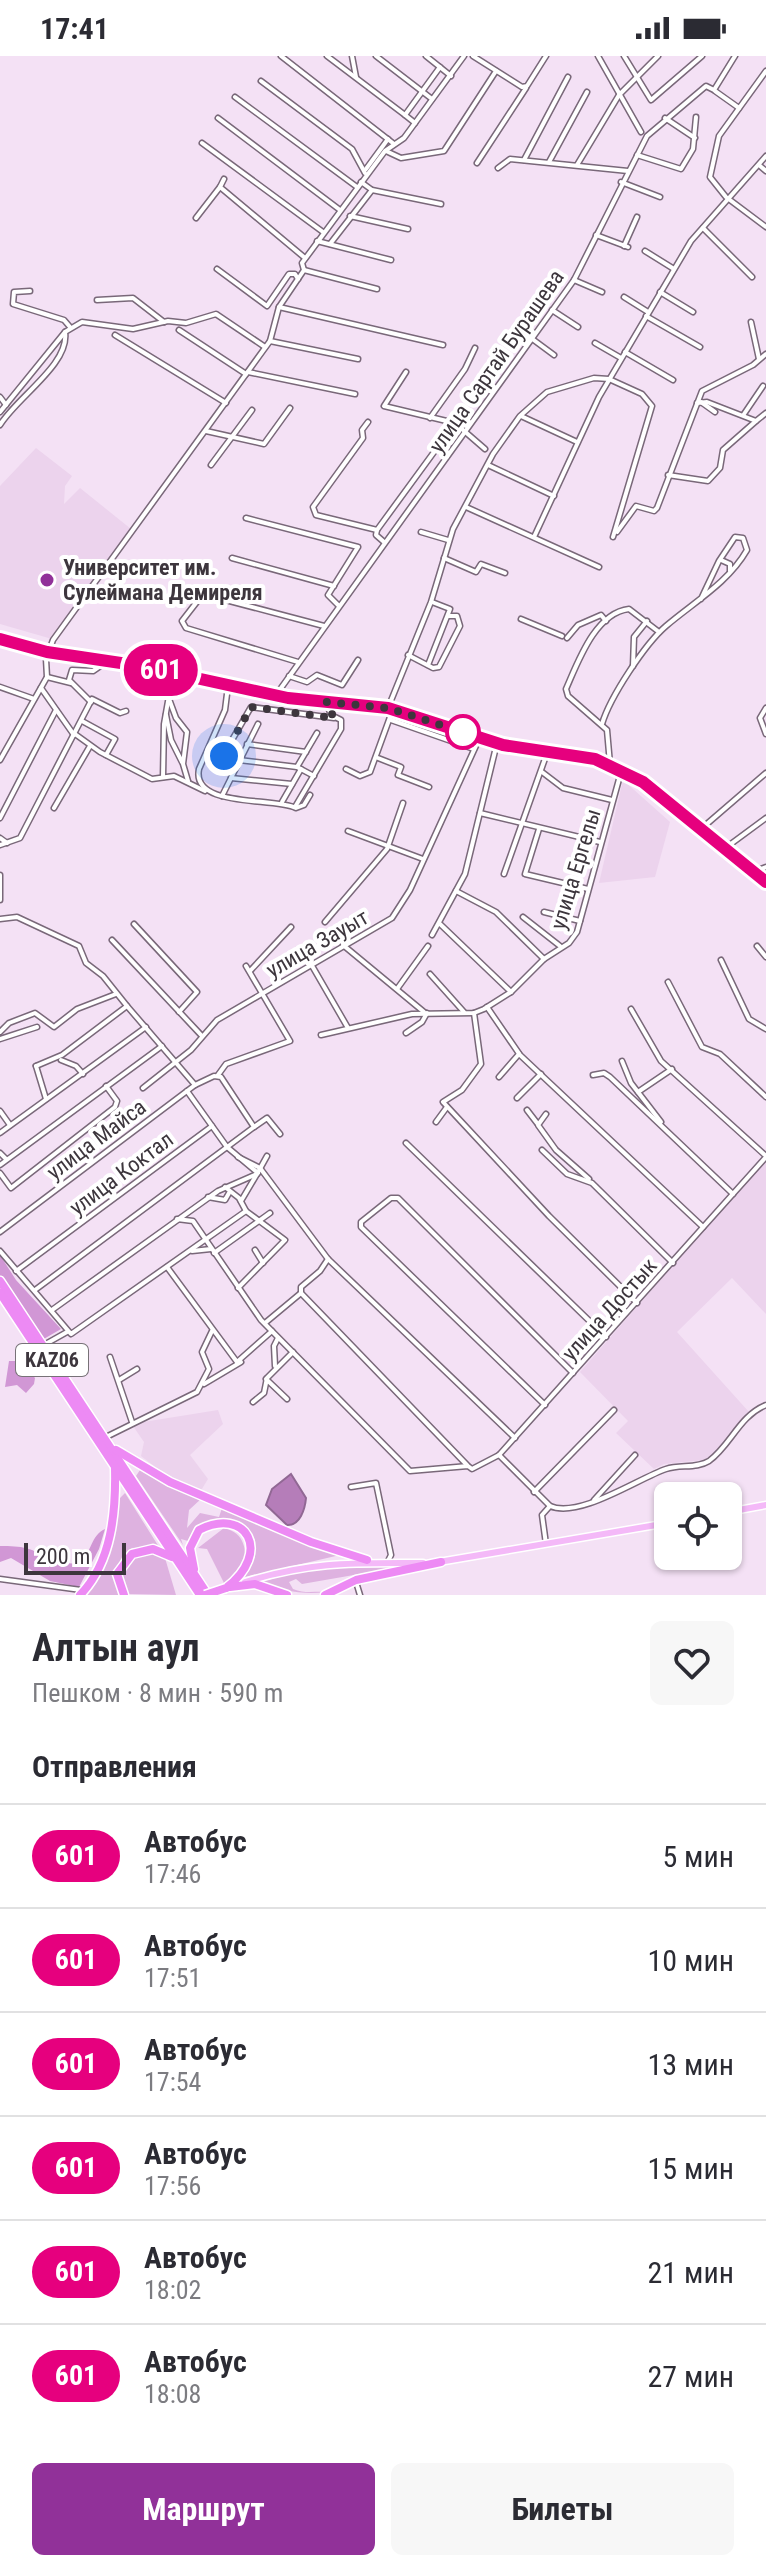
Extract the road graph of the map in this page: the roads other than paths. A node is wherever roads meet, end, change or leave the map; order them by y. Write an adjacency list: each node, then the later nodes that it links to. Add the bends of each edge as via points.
1 (281, 56): 41 (street)
2 (327, 56): 18 (street)
3 (352, 56): 14 (street)
4 (376, 56): 27 (street)
5 (426, 56): 15 (street)
6 (464, 56): 20 (street)
7 (473, 56): 16 (street)
8 (546, 56): 25 (street)
9 (598, 56): 29 (street)
10 (624, 56): 19 (street)
11 (658, 56): 19 (street)
12 (702, 56): 19 (street, via 651,100)
13 (735, 56): 26 (street)
14 (355, 64): 18 (street); 22 (street)
15 (440, 67): 20 (street); 27 (street)
16 (496, 71): 24 (street); 44 (street, via 444,151 401,158)
17 (766, 71): 33 (street)
18 (348, 72): 22 (street)
19 (635, 75): 29 (street)
20 (451, 76): 32 (street)
21 (568, 77): 47 (street)
22 (357, 78): 34 (street)
23 (261, 81): 55 (street, via 352,149)
24 (516, 83): 25 (street); 31 (street)
25 (527, 86): 31 (street)
26 (714, 90): 33 (street); 37 (street, улица Сартай Бурашева, via 704,86)
27 (422, 91): 32 (street); 34 (street)
28 (587, 92): 48 (street)
29 (619, 95): 39 (street); 50 (street)
30 (235, 97): 60 (street)
31 (520, 97): 49 (street)
32 (432, 99): 38 (street)
33 (739, 108): 63 (street, via 718,139 710,177)
34 (405, 115): 38 (street)
35 (696, 117): 40 (street)
36 (218, 118): 65 (street)
37 (665, 118): 40 (street); 45 (street, улица Сартай Бурашева)
38 (415, 123): 43 (street)
39 (641, 132)
40 (695, 138): 45 (street, via 681,169)
41 (388, 139): 43 (street); 55 (street)
42 (202, 143): 72 (street)
43 (394, 144): 44 (street)
44 (385, 151): 55 (street)
45 (637, 155): 53 (street, улица Сартай Бурашева)
46 (766, 156): 51 (street)
47 (524, 160): 48 (street); 52 (street, via 510,159)
48 (549, 162): 50 (street)
49 (477, 163)
50 (577, 165): 53 (street)
51 (759, 165): 54 (street); 63 (street)
52 (498, 168)
53 (628, 171): 58 (street, улица Сартай Бурашева)
54 (766, 171)
55 (365, 174): 57 (street)
56 (224, 179): 59 (street)
57 (361, 182): 60 (street); 61 (street)
58 (621, 182): 62 (street); 73 (street, улица Сартай Бурашева)
59 (220, 187): 68 (street); 77 (street)
60 (357, 187): 65 (street)
61 (372, 190): 64 (street); 66 (street)
62 (660, 197)
63 (730, 200): 69 (street); 70 (street)
64 (441, 204)
65 (340, 210): 72 (street)
66 (350, 216): 71 (street); 75 (street)
67 (637, 217): 73 (street, via 626,247)
68 (196, 218)
69 (766, 227)
70 (703, 228): 80 (street); 82 (street)
71 (408, 229)
72 (323, 232): 74 (street)
73 (596, 235): 84 (street, улица Сартай Бурашева)
74 (317, 241): 75 (street); 77 (street)
75 (330, 244): 78 (street)
76 (645, 251): 80 (street)
77 (305, 258): 81 (street)
78 (391, 260)
79 (217, 269): 83 (street, via 267,306 289,274)
80 (674, 269): 88 (street)
81 (304, 270): 83 (street); 85 (street)
82 (752, 277)
83 (298, 279): 91 (street)
84 (574, 280): 87 (street); 92 (street, улица Сартай Бурашева)
85 (377, 289)
86 (30, 291): 97 (street, via 14,292 13,304 64,320)
87 (602, 292)
88 (660, 292): 93 (street); 94 (street)
89 (624, 297): 94 (street)
90 (97, 300): 95 (street, via 133,298)
91 (279, 307): 103 (street); 105 (street)
92 (552, 310): 98 (street); 102 (street, улица Сартай Бурашева)
93 (693, 312)
94 (647, 314): 107 (street); 109 (street)
95 (164, 322): 97 (street, via 133,329 96,322); 106 (street, via 186,323 216,314)
96 (751, 322): 114 (street)
97 (70, 327): 100 (street)
98 (578, 327)
99 (179, 330): 116 (street)
100 (65, 332): 125 (street); 134 (street, via 67,343 60,358)
101 (115, 335): 123 (street)
102 (531, 338): 111 (street); 136 (street, улица Сартай Бурашева)
103 (270, 341): 106 (street); 113 (street)
104 (595, 343): 112 (street)
105 (443, 345)
106 (265, 347): 116 (street)
107 (700, 347)
108 (475, 348): 131 (street)
109 (625, 352): 112 (street); 118 (street)
110 (766, 354): 114 (street)
111 (554, 355)
112 (621, 358): 117 (street)
113 (358, 359)
114 (760, 360): 122 (street, via 709,385)
115 (406, 372): 131 (street, via 384,406)
116 (247, 373): 120 (street); 123 (street)
117 (609, 379): 130 (street, via 553,389); 139 (street); 144 (street, via 646,397 652,406 613,537 636,506 654,511)
118 (673, 380)
119 (763, 386): 129 (street)
120 (355, 394)
121 (0, 397): 125 (street)
122 (698, 402): 127 (street); 129 (street); 144 (street)
123 (226, 403): 135 (street)
124 (290, 408): 138 (street, via 264,444)
125 (3, 409): 134 (street)
126 (252, 410): 138 (street)
127 (715, 412)
128 (766, 413): 132 (street)
129 (744, 414): 132 (street)
130 (520, 416): 139 (street); 142 (street)
131 (430, 418): 136 (street, via 455,423)
132 (756, 421): 145 (street, via 723,450 720,468 711,479)
133 (368, 422): 149 (street, via 363,438 312,510)
134 (0, 424)
135 (206, 431): 138 (street); 173 (street)
136 (466, 432): 140 (street); 153 (street, улица Сартай Бурашева)
137 (445, 437): 149 (street)
138 (232, 438): 141 (street)
139 (577, 442): 146 (street)
140 (485, 449)
141 (211, 465)
142 (488, 465): 146 (street); 147 (street)
143 (690, 473): 145 (street)
144 (668, 475): 145 (street)
145 (680, 477)
146 (554, 496): 151 (street)
147 (466, 507): 151 (street); 152 (street)
148 (246, 518): 160 (street, via 358,547)
149 (377, 530): 153 (street)
150 (421, 532): 152 (street)
151 (534, 537): 157 (street)
152 (448, 540): 155 (street)
153 (384, 542): 163 (street, улица Сартай Бурашева)
154 (232, 558): 160 (street)
155 (443, 558): 159 (street, via 476,572 481,564); 162 (street)
156 (721, 560): 158 (street, via 730,564); 158 (street, via 735,537 746,541 747,550); 161 (street)
157 (599, 567)
158 (730, 572): 161 (street)
159 (505, 573)
160 (334, 586): 163 (street, via 328,596)
161 (701, 599): 169 (street)
162 (431, 602): 164 (street, via 449,607); 174 (street)
163 (339, 606): 168 (street, улица Сартай Бурашева)
164 (448, 616): 171 (street); 172 (street, via 457,616 460,626)
165 (521, 619): 166 (street, via 564,637 601,615)
166 (606, 621): 167 (street, via 629,609); 201 (street, via 588,644 566,692)
167 (647, 621): 169 (street); 179 (street, via 634,637)
168 (324, 626): 177 (street, улица Сартай Бурашева); 177 (street, via 204,594 182,621 186,628)
169 (659, 633): 179 (street)
170 (0, 639): 173 (main road)
171 (439, 642): 172 (street); 178 (street)
172 (448, 647): 178 (street, via 439,667)
173 (47, 652): 176 (main road); 182 (street)
174 (408, 655): 178 (street); 193 (street)
175 (358, 660): 181 (street, via 342,685 317,675 307,682)
176 (106, 662): 180 (main road); 183 (street, via 93,671 72,670)
177 (298, 662): 181 (street, улица Сартай Бурашева)
178 (428, 665)
179 (634, 667): 201 (street)
180 (173, 673): 184 (main road); 188 (street)
181 (289, 676): 187 (street, улица Сартай Бурашева)
182 (47, 677): 183 (street); 186 (street)
183 (68, 682): 190 (street)
184 (228, 686): 187 (main road); 233 (street, via 225,710 197,778)
185 (0, 687): 189 (street)
186 (41, 688): 189 (street); 194 (street)
187 (276, 695): 191 (main road)
188 (168, 697): 196 (street); 220 (street, via 176,718 187,728)
189 (34, 699): 218 (street)
190 (91, 702): 195 (street, via 93,698 120,713); 199 (street)
191 (326, 702): 193 (main road); 197 (street)
192 (766, 708): 205 (street, via 760,720)
193 (390, 709): 198 (street); 202 (main road)
194 (56, 710): 204 (street); 242 (street)
195 (126, 711)
196 (166, 715): 206 (street); 212 (street)
197 (334, 718): 219 (street, via 250,708 224,754); 227 (street, via 341,720 341,729)
198 (391, 720): 207 (street); 217 (street)
199 (82, 721): 204 (street); 216 (street, via 115,739)
200 (258, 724): 210 (street)
201 (602, 724): 221 (street)
202 (444, 726): 207 (street); 208 (main road)
203 (317, 733): 214 (street)
204 (74, 734): 211 (street); 250 (street, via 17,842)
205 (766, 734)
206 (170, 736): 212 (street); 220 (street)
207 (440, 737): 213 (street)
208 (480, 737): 209 (main road); 213 (street, улица Зауыт)
209 (497, 743): 215 (main road); 241 (street)
210 (247, 744): 214 (street); 219 (street)
211 (90, 746): 216 (street); 240 (street)
212 (164, 748): 228 (street)
213 (474, 749): 254 (street, улица Зауыт)
214 (306, 752): 222 (street)
215 (547, 753): 221 (main road); 225 (street)
216 (106, 755): 228 (street, via 152,779)
217 (378, 758): 223 (street, via 363,776); 232 (street, via 401,767 398,775)
218 (0, 760)
219 (239, 760): 222 (street); 229 (street)
220 (183, 764): 231 (street)
221 (610, 764): 224 (main road)
222 (299, 768): 227 (street); 230 (street)
223 (346, 769)
224 (622, 770): 236 (street, улица Ергелы); 246 (main road)
225 (541, 772): 236 (street, via 563,788); 244 (street)
226 (766, 773): 246 (street)
227 (314, 776): 239 (street)
228 (163, 778): 231 (street, via 174,776)
229 (230, 778): 230 (street); 235 (street)
230 (292, 784): 237 (street)
231 (189, 785): 233 (street)
232 (429, 787)
233 (207, 791): 235 (street)
234 (310, 795): 239 (street, via 304,805)
235 (222, 796): 237 (street)
236 (612, 800): 249 (street, улица Ергелы)
237 (282, 802): 239 (street)
238 (403, 803): 252 (street)
239 (295, 807)
240 (54, 808)
241 (480, 813): 244 (street); 261 (street)
242 (0, 818)
243 (766, 818): 253 (street)
244 (522, 824): 245 (street); 257 (street)
245 (539, 829): 249 (street); 260 (street, via 525,874)
246 (700, 829): 253 (main road)
247 (348, 831): 252 (street)
248 (0, 838): 250 (street)
249 (600, 842): 260 (street, улица Ергелы)
250 (7, 843): 251 (street)
251 (0, 845)
252 (388, 846): 254 (street); 267 (street)
253 (724, 849): 256 (main road)
254 (423, 859): 273 (street, улица Зауыт, via 392,918)
255 (766, 867): 256 (street)
256 (753, 872): 259 (main road)
257 (504, 874)
258 (0, 875): 262 (street)
259 (766, 882)
260 (588, 889): 266 (street, улица Ергелы)
261 (456, 891): 269 (street); 278 (street, via 496,912)
262 (0, 900)
263 (544, 912): 266 (street)
264 (523, 917): 275 (street)
265 (0, 919): 288 (street, via 17,917 79,946 86,963)
266 (580, 921): 275 (street, улица Ергелы, via 574,938)
267 (325, 922)
268 (134, 924): 292 (street, via 197,992)
269 (440, 924): 271 (street); 287 (street)
270 (291, 927): 282 (street)
271 (432, 935)
272 (112, 940): 292 (street)
273 (343, 945): 280 (street, улица Зауыт); 285 (street)
274 (428, 946): 285 (street)
275 (560, 946): 278 (street, улица Ергелы)
276 (757, 946): 277 (street)
277 (766, 957)
278 (544, 959): 287 (street, улица Ергелы)
279 (721, 960): 299 (street, via 749,1019)
280 (311, 964): 286 (street, улица Зауыт); 298 (street)
281 (246, 966): 282 (street)
282 (250, 972): 286 (street)
283 (430, 974): 294 (street)
284 (668, 982): 321 (street, via 702,1047 720,1054)
285 (397, 989): 293 (street)
286 (262, 992): 303 (street, улица Зауыт, via 217,1020); 314 (street, via 289,1043 226,1064)
287 (511, 992): 290 (street, улица Ергелы)
288 (116, 994): 289 (street); 300 (street, via 77,1009 54,1027 35,1013)
289 (127, 1006): 297 (street); 322 (street, via 62,1055 36,1065)
290 (487, 1007): 295 (street, улица Ергелы); 306 (street)
291 (631, 1009): 310 (street, via 661,1061)
292 (179, 1012): 303 (street)
293 (425, 1012): 294 (street); 298 (street); 301 (street, via 422,1022)
294 (464, 1012): 295 (street)
295 (474, 1013): 324 (street, via 481,1064 462,1090 445,1099)
296 (37, 1027): 304 (street)
297 (146, 1027): 305 (street); 311 (street)
298 (348, 1028): 302 (street)
299 (766, 1029)
300 (0, 1032)
301 (406, 1033)
302 (321, 1035)
303 (202, 1036): 309 (street, улица Зауыт)
304 (0, 1039)
305 (163, 1045): 309 (street); 317 (street)
306 (519, 1054): 312 (street); 315 (street)
307 (61, 1060): 311 (street)
308 (622, 1061): 320 (street)
309 (177, 1062): 316 (street); 318 (street, улица Зауыт)
310 (672, 1069): 320 (street); 341 (street)
311 (83, 1074): 322 (street)
312 (541, 1074): 323 (street); 358 (street)
313 (593, 1075): 333 (street, via 606,1074)
314 (216, 1076): 316 (street, улица Майса); 332 (street)
315 (499, 1077)
316 (195, 1085): 319 (street, улица Майса)
317 (106, 1086): 342 (street); 345 (street, via 117,1101 115,1107 11,1188)
318 (143, 1088)
319 (187, 1091): 331 (street); 359 (street, улица Майса)
320 (638, 1092): 333 (street)
321 (766, 1097)
322 (47, 1098): 330 (street)
323 (517, 1098)
324 (447, 1107): 328 (street); 376 (street)
325 (527, 1110): 329 (street)
326 (0, 1111): 330 (street)
327 (546, 1114): 329 (street)
328 (436, 1122)
329 (537, 1123): 346 (street)
330 (10, 1125): 334 (street)
331 (212, 1126): 337 (street); 369 (street, улица Коктал)
332 (254, 1127): 335 (street, via 267,1118); 337 (street)
333 (663, 1127): 349 (street)
334 (0, 1133)
335 (280, 1134)
336 (406, 1143): 382 (street)
337 (227, 1147): 344 (street); 373 (street)
338 (542, 1150): 346 (street, via 567,1174)
339 (0, 1153): 342 (street)
340 (267, 1156): 344 (street)
341 (766, 1157): 349 (street, улица Достык)
342 (6, 1159): 343 (street)
343 (0, 1165)
344 (258, 1172): 347 (street); 351 (street); 365 (street, via 264,1173)
345 (0, 1173)
346 (590, 1182): 366 (street)
347 (225, 1187): 348 (street); 350 (street)
348 (229, 1193): 350 (street, via 223,1200); 351 (street)
349 (733, 1194): 358 (street, улица Достык)
350 (208, 1197): 353 (street)
351 (241, 1201): 352 (street)
352 (246, 1211): 356 (street); 360 (street)
353 (187, 1212): 355 (street); 357 (street)
354 (270, 1213): 356 (street)
355 (177, 1219): 357 (street); 377 (street)
356 (261, 1220): 364 (street); 367 (street, via 285,1240)
357 (193, 1221): 360 (street)
358 (703, 1227): 366 (street, улица Достык)
359 (0, 1232)
360 (205, 1240): 363 (street); 364 (street)
361 (255, 1250): 367 (street)
362 (0, 1251): 369 (street)
363 (189, 1251): 364 (street); 368 (street)
364 (213, 1251): 372 (street)
365 (328, 1259): 374 (street); 404 (street)
366 (673, 1263): 376 (street, улица Достык)
367 (262, 1264): 370 (street); 372 (street)
368 (167, 1267): 379 (street); 381 (street)
369 (16, 1271): 373 (street)
370 (266, 1271)
371 (0, 1281): 384 (highway, KАZ06)
372 (238, 1288): 378 (street)
373 (35, 1290): 377 (street)
374 (301, 1290): 378 (street); 407 (street)
375 (0, 1293): 400 (highway, KАZ06)
376 (637, 1303): 382 (street, улица Достык)
377 (52, 1310): 381 (street)
378 (265, 1323): 380 (street)
379 (212, 1331): 387 (street); 389 (street, via 202,1352)
380 (272, 1331): 383 (street); 387 (street)
381 (67, 1332): 384 (street)
382 (606, 1337): 391 (street, улица Достык)
383 (278, 1338): 385 (street); 390 (street)
384 (42, 1346): 400 (highway, KАZ06)
385 (293, 1352): 390 (street); 407 (street, улица Достык, via 411,1472)
386 (110, 1357): 394 (street)
387 (236, 1362): 392 (street)
388 (137, 1369): 394 (street)
389 (209, 1369): 392 (street); 395 (street)
390 (275, 1369): 393 (street)
391 (573, 1373): 398 (street, улица Достык); 398 (street, via 398,1198 391,1198 360,1225)
392 (215, 1375): 395 (street)
393 (266, 1379): 396 (street); 397 (street, via 264,1393)
394 (119, 1381): 402 (street)
395 (202, 1386): 402 (street)
396 (287, 1399)
397 (253, 1402)
398 (545, 1405): 404 (street, улица Достык)
399 (766, 1405): 411 (street, via 702,1464 670,1468)
400 (81, 1409): 403 (highway, KАZ06); 408 (highway, KАZ06)
401 (614, 1410): 410 (street)
402 (132, 1422): 403 (street)
403 (104, 1437): 417 (highway, via 133,1463 170,1482); 423 (highway, KАZ06)
404 (515, 1438): 405 (street, улица Достык)
405 (499, 1455): 407 (street, улица Достык, via 472,1469); 410 (street)
406 (635, 1455): 411 (street)
407 (468, 1466)
408 (115, 1467): 418 (highway, KАZ06); 426 (highway, via 113,1525)
409 (351, 1487): 419 (street, via 376,1483)
410 (534, 1492): 413 (street)
411 (593, 1501): 413 (street)
412 (766, 1505): 414 (main road)
413 (550, 1506): 416 (street, via 542,1515)
414 (742, 1509)
415 (654, 1526): 416 (main road)
416 (547, 1545): 420 (main road)
417 (367, 1560): 419 (main road); 424 (main road, via 313,1564)
418 (178, 1561): 427 (highway, via 153,1549 132,1554 117,1574); 428 (highway, KАZ06)
419 (388, 1561): 420 (main road)
420 (441, 1562): 422 (highway)
421 (0, 1579): 426 (street)
422 (356, 1580): 430 (highway); 431 (street)
423 (199, 1581): 425 (highway, via 192,1538 209,1525 231,1525 248,1537 252,1556 244,1573); 428 (highway, KАZ06)
424 (238, 1584): 425 (highway); 429 (highway, via 266,1586)
425 (226, 1588): 428 (highway, bridge)
426 (82, 1593)
427 (124, 1595)
428 (204, 1595)
429 (287, 1595)
430 (325, 1595)
431 (360, 1595)

